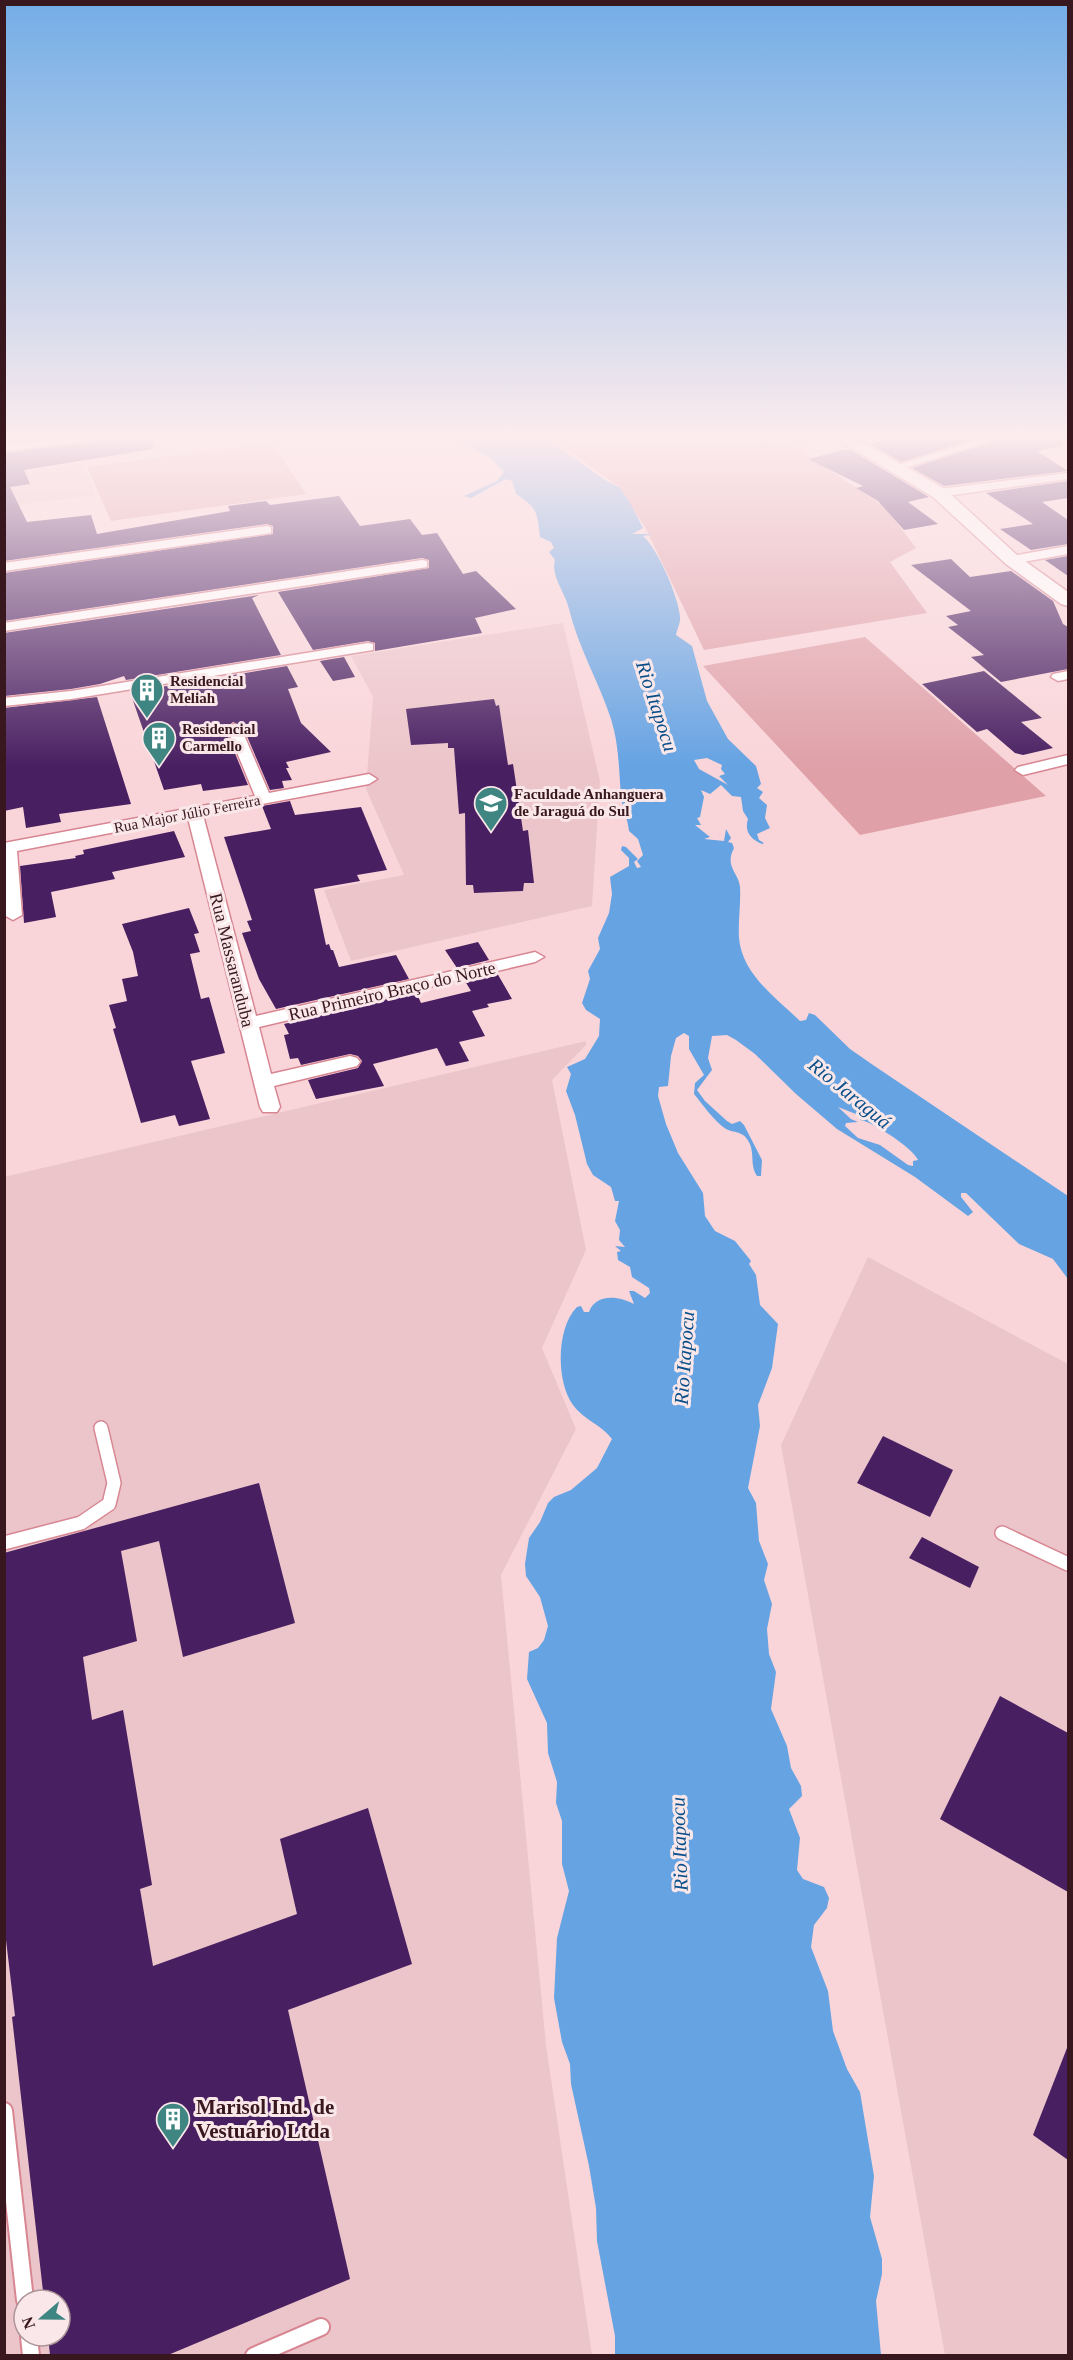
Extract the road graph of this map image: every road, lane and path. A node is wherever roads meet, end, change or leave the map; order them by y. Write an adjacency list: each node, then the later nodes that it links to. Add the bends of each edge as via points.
1 (145, 547): 6 (street)
2 (998, 547): 4 (main road)
3 (1068, 550): 4 (street)
4 (1012, 560): 7 (main road)
5 (422, 564): 8 (street)
6 (4, 567)
7 (1068, 600)
8 (4, 627)
9 (368, 647): 10 (street, via 71,695)
10 (4, 702)
11 (234, 728): 15 (street)
12 (1068, 760): 13 (street)
13 (1023, 770)
14 (369, 779): 15 (street, Rua Major Júlio Ferreira)
15 (264, 799): 16 (street, Rua Major Júlio Ferreira)
16 (194, 812): 17 (street, Rua Major Júlio Ferreira); 20 (street, Rua Massaranduba)
17 (6, 848): 18 (street)
18 (14, 915)
19 (535, 957): 20 (street, Rua Primeiro Braço do Norte)
20 (248, 1024): 22 (street, Rua Massaranduba)
21 (350, 1062): 22 (street)
22 (263, 1082): 23 (street, Rua Massaranduba)
23 (270, 1107)
24 (101, 1428): 26 (lane, via 114,1484 109,1504 81,1523)
25 (1002, 1533): 27 (lane)
26 (4, 1543)
27 (1068, 1564)
28 (4, 2111): 29 (lane)
29 (24, 2288)
30 (321, 2327): 31 (lane)
31 (254, 2355)

